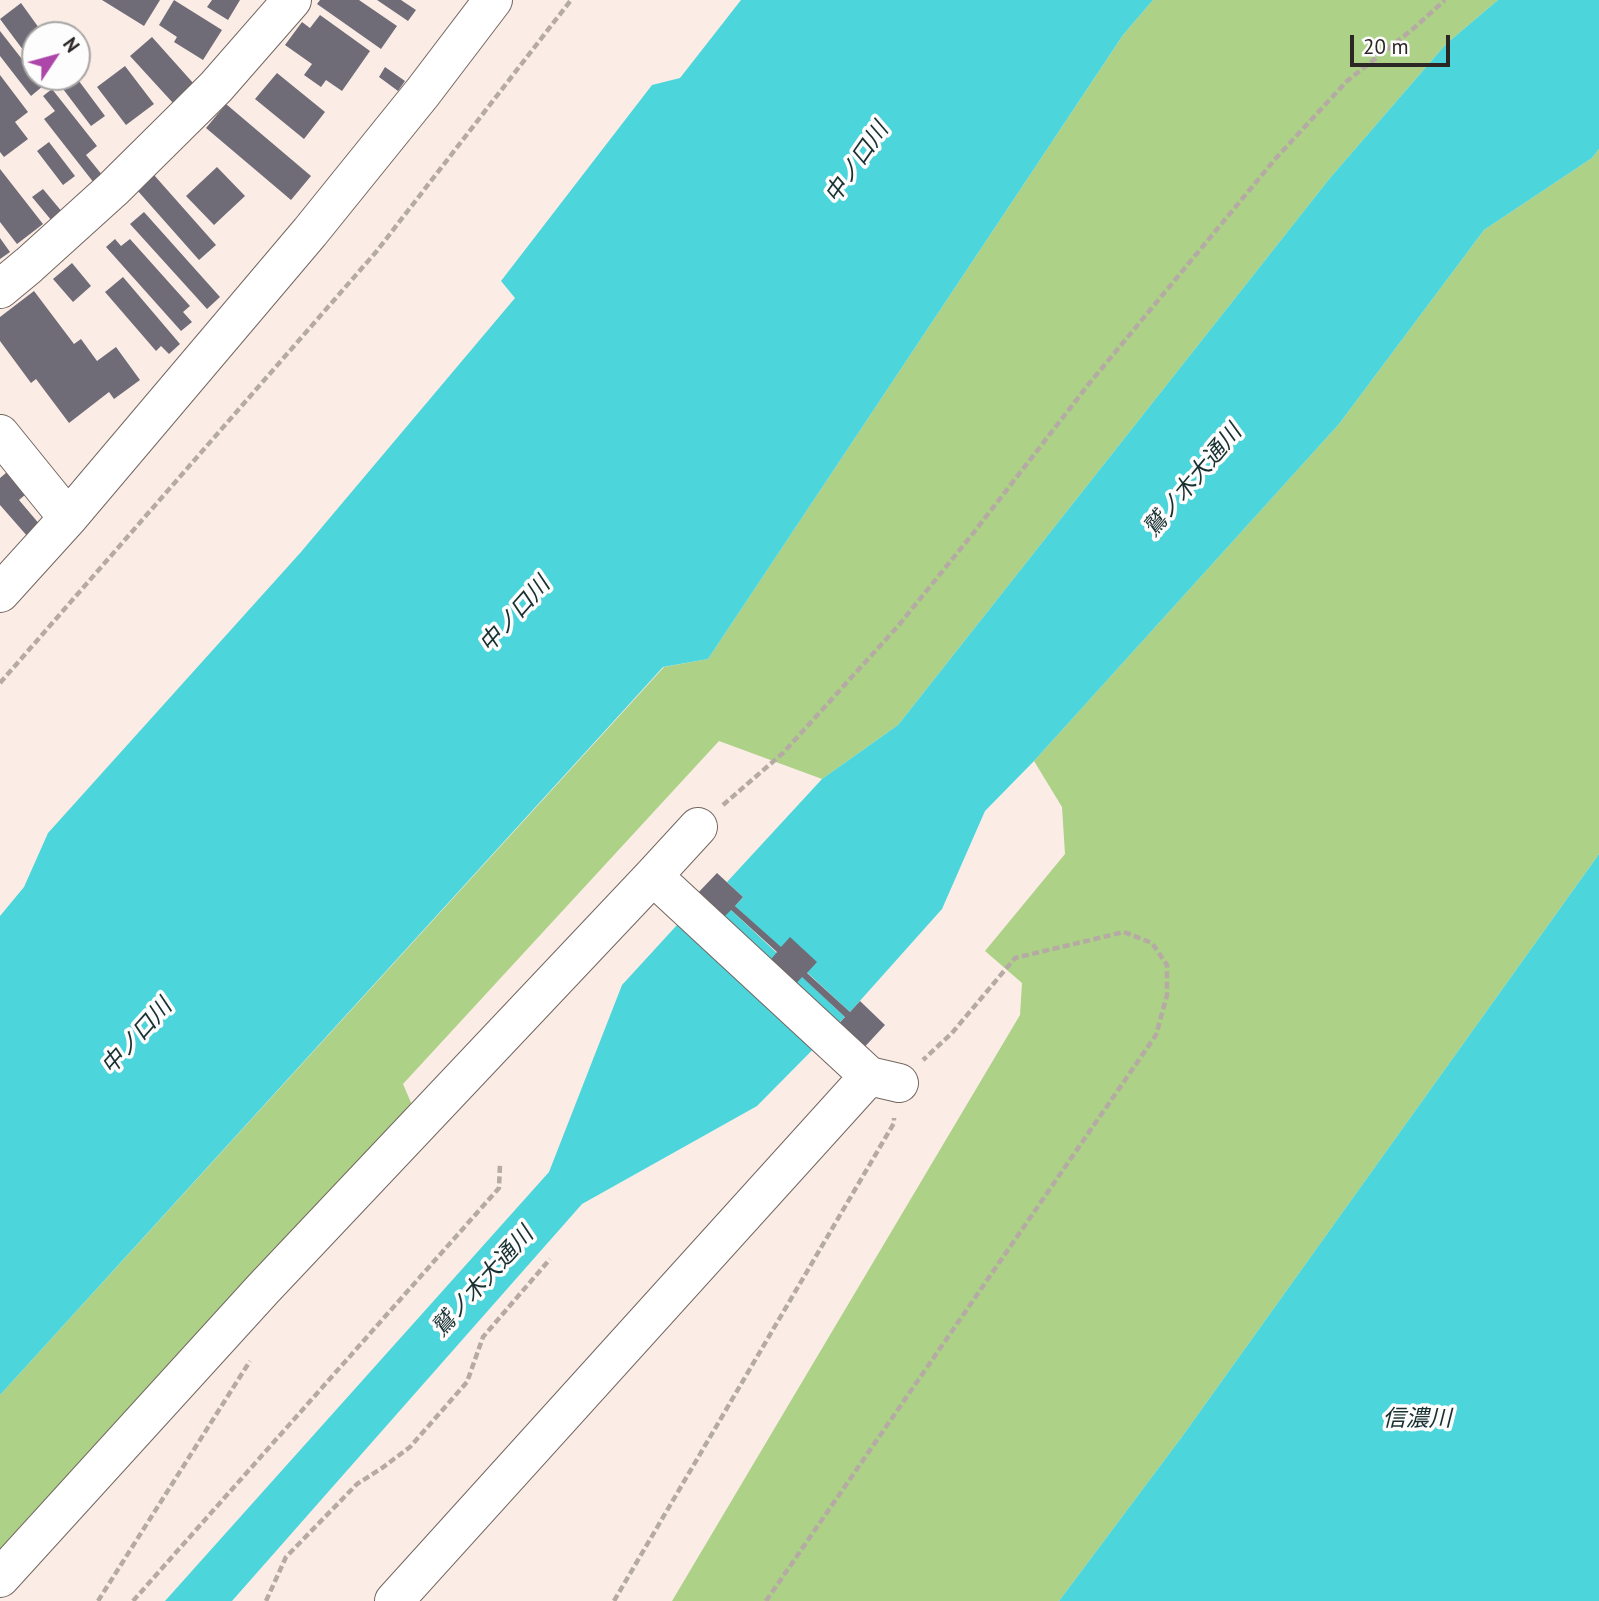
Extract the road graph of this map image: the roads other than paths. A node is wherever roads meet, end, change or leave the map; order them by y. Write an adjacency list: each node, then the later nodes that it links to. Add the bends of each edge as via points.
1 (292, 0): 3 (street, via 216,87 122,180)
2 (493, 0): 5 (street, via 310,232)
3 (0, 289)
4 (0, 434): 5 (street)
5 (68, 518): 6 (street)
6 (0, 593)
7 (698, 827): 8 (street)
8 (664, 886): 9 (street, via 263,1289); 10 (street, via 873,1072)
9 (0, 1578)
10 (394, 1601)

